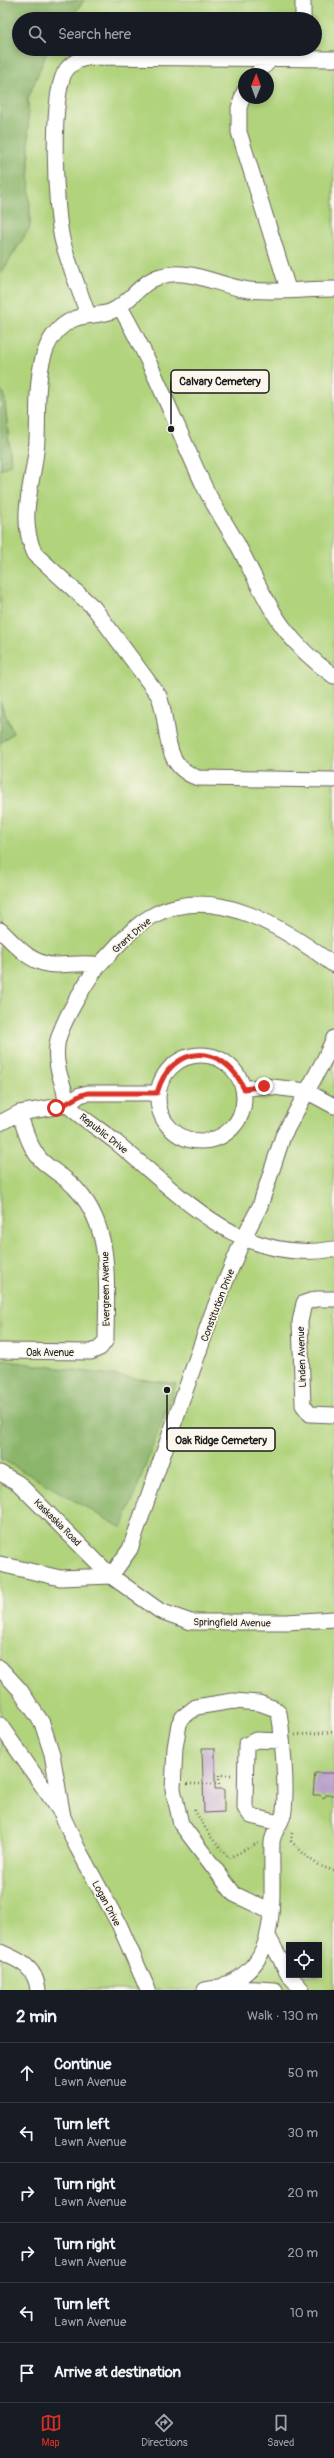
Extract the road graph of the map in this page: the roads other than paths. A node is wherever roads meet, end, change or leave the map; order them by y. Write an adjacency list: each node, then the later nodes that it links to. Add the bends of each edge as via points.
1 (303, 0): 2 (lane)
2 (303, 12)
3 (288, 56): 5 (lane)
4 (315, 56): 6 (lane)
5 (272, 58): 7 (lane); 12 (lane, via 91,57 73,63 66,69 56,119 57,210 63,242)
6 (334, 59)
7 (263, 68)
8 (240, 104): 9 (lane, via 239,132 274,251)
9 (288, 289): 10 (lane); 11 (lane, via 249,290 196,277 169,274 146,283)
10 (334, 289)
11 (120, 307): 12 (lane, via 108,313); 13 (lane, via 179,426 204,487 240,549 265,602 296,645 313,662)
12 (88, 315): 14 (lane, via 74,319 61,327 49,343 43,357 36,464 26,506 26,527 35,554 94,608 159,696 165,713 171,755 180,768 198,778)
13 (334, 676)
14 (334, 780)
15 (0, 930): 16 (lane, via 18,949 39,961 54,965)
16 (99, 965): 17 (lane, Grant Drive, via 150,917 169,909 201,905 223,906 244,912 308,946); 22 (lane, via 79,996 57,1043 58,1075)
17 (334, 965)
18 (334, 1038): 20 (lane, Constitution Drive)
19 (244, 1089): 20 (lane, via 264,1086); 21 (lane, via 238,1074 225,1062 203,1055 190,1056 176,1062 163,1077); 21 (lane, via 242,1112 234,1126 212,1140 182,1137 168,1125 159,1109)
20 (306, 1091): 23 (lane); 26 (lane, Constitution Drive, via 283,1136 262,1200)
21 (157, 1093): 22 (lane, via 88,1093 80,1095)
22 (67, 1105): 24 (lane); 26 (lane, Republic Drive, via 138,1159 192,1208)
23 (334, 1106)
24 (19, 1113): 25 (lane); 29 (lane, Evergreen Avenue, via 31,1146 38,1156 78,1191 96,1221 104,1242 106,1340)
25 (0, 1123)
26 (244, 1236): 27 (lane, Republic Drive, via 271,1248 297,1253); 34 (lane, Constitution Drive, via 212,1314 133,1543 126,1558)
27 (334, 1249)
28 (334, 1299): 31 (lane, Linden Avenue, via 316,1299 304,1303 300,1322 303,1405 310,1414)
29 (100, 1348): 30 (lane, Oak Avenue, via 91,1352)
30 (0, 1351)
31 (334, 1415)
32 (0, 1473): 34 (lane, Kaskaskia Road, via 18,1483)
33 (0, 1564): 34 (lane, via 60,1578)
34 (111, 1576): 35 (lane, Springfield Avenue, via 160,1611 190,1622 287,1622)
35 (334, 1619)
36 (0, 1668): 39 (lane, Logan Drive, via 20,1690 42,1723 52,1754)
37 (0, 1725): 39 (lane, Logan Drive)
38 (286, 1738): 40 (lane, via 284,1813); 40 (lane, via 256,1740 246,1745 246,1808 252,1816); 41 (lane, via 279,1713 259,1703 233,1701 196,1707 183,1717 177,1729 173,1788 181,1824 236,1896)
39 (63, 1816): 48 (lane, Logan Drive, via 76,1847 119,1924)
40 (279, 1823): 41 (lane, via 272,1839)
41 (271, 1912): 42 (lane)
42 (269, 1938): 44 (lane); 46 (lane, via 251,1968)
43 (0, 1952): 47 (lane, via 24,1963 35,1975)
44 (286, 1969)
45 (292, 1978): 51 (lane)
46 (226, 1984): 49 (lane); 50 (lane, via 238,1988)
47 (38, 1990)
48 (148, 1990)
49 (205, 1990)
50 (276, 1990)
51 (302, 1990)

